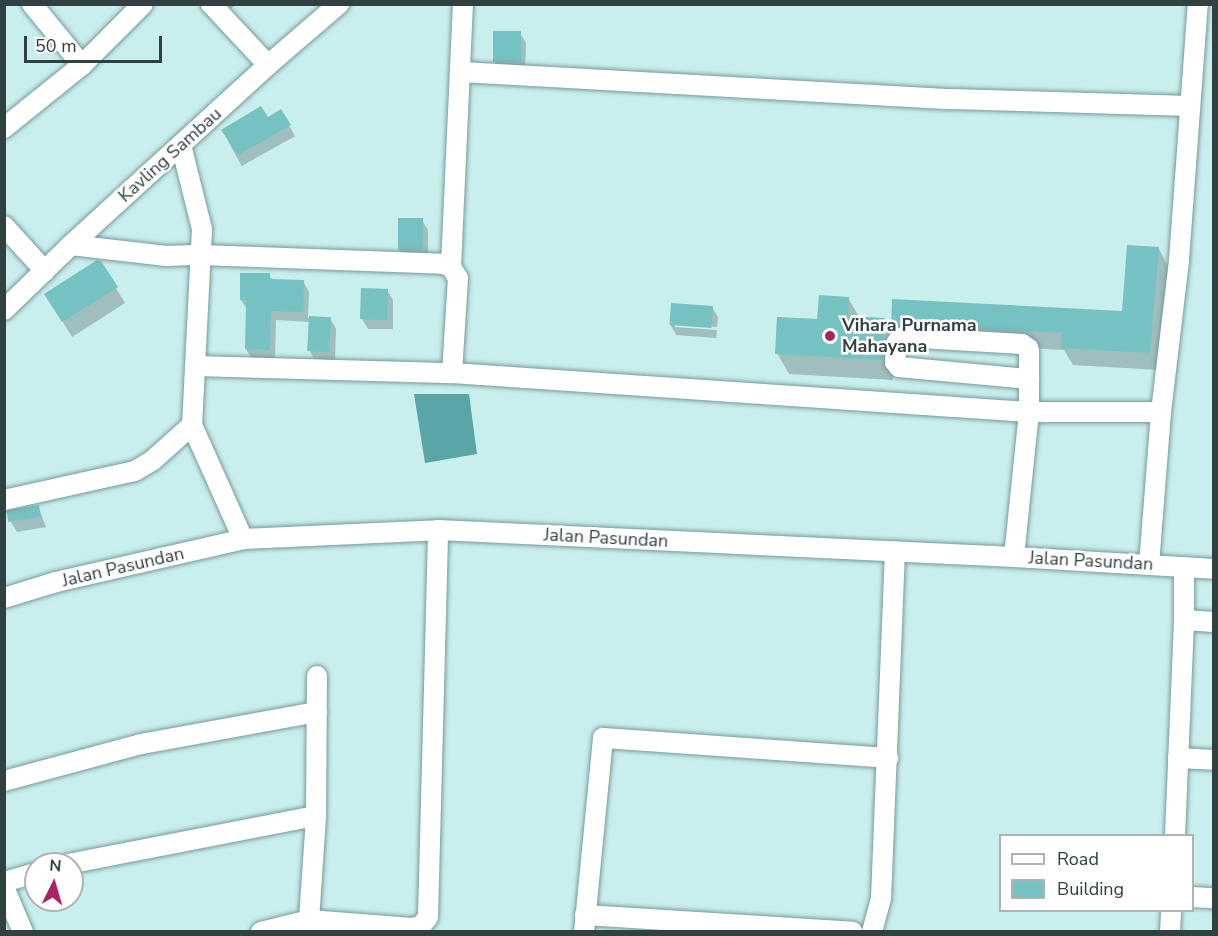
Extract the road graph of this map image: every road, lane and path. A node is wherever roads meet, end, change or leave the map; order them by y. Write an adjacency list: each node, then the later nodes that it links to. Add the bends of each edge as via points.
1 (32, 4): 7 (street)
2 (142, 4): 7 (street)
3 (211, 4): 8 (street)
4 (339, 4): 8 (street, Kavling Sambau)
5 (463, 4): 9 (street)
6 (1198, 4): 10 (street)
7 (82, 65): 11 (street)
8 (268, 65): 12 (street, Kavling Sambau)
9 (461, 72): 10 (street, via 950,99); 16 (street)
10 (1190, 106): 23 (street, via 1179,260)
11 (4, 128)
12 (181, 145): 14 (street, Kavling Sambau); 15 (street, via 202,229)
13 (4, 226): 17 (street)
14 (71, 245): 15 (street, via 166,256); 17 (street, Kavling Sambau)
15 (201, 255): 16 (street, via 433,261); 19 (street)
16 (451, 267): 20 (street, via 458,278)
17 (45, 271): 18 (street, Kavling Sambau)
18 (4, 310)
19 (196, 366): 20 (street); 24 (street)
20 (452, 373): 22 (street)
21 (1029, 379): 21 (street, via 1029,351 1023,344 903,337 897,342 895,362 899,367); 22 (street)
22 (1029, 411): 23 (street); 29 (street)
23 (1161, 412): 30 (street)
24 (192, 425): 25 (street, via 135,471); 27 (street)
25 (4, 500)
26 (438, 530): 27 (street, Jalan Pasundan); 28 (street, Jalan Pasundan); 52 (street, via 428,917 422,926 412,928)
27 (243, 540): 33 (street, Jalan Pasundan, via 56,582)
28 (895, 551): 29 (street, Jalan Pasundan); 38 (street)
29 (1014, 557): 30 (street, Jalan Pasundan)
30 (1149, 565): 31 (street, Jalan Pasundan)
31 (1184, 567): 32 (street, Jalan Pasundan); 34 (street)
32 (1214, 569)
33 (4, 598)
34 (1184, 620): 35 (street); 39 (street)
35 (1214, 622)
36 (317, 676): 37 (street)
37 (317, 712): 41 (street, via 141,744); 42 (street)
38 (888, 758): 51 (street, via 603,738); 56 (street, via 881,899)
39 (1178, 758): 40 (street); 43 (street)
40 (1214, 760)
41 (4, 780)
42 (316, 816): 44 (street); 52 (street)
43 (1175, 834)
44 (84, 861)
45 (24, 876): 46 (street)
46 (4, 882)
47 (4, 887): 53 (street)
48 (1194, 897): 49 (street)
49 (1214, 898)
50 (1171, 912): 57 (street)
51 (584, 923): 55 (street)
52 (310, 926): 54 (street)
53 (23, 932)
54 (261, 932)
55 (852, 932)
56 (873, 932)
57 (1170, 932)

